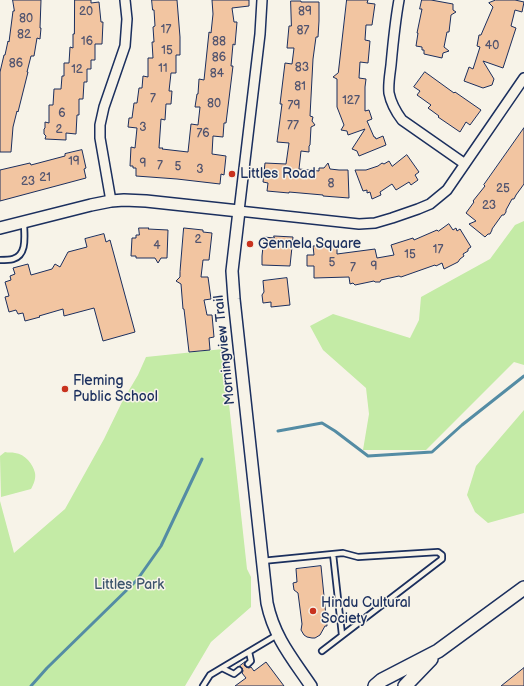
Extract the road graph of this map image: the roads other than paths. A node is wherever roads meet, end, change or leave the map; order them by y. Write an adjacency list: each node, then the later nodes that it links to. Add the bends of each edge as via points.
1 (125, 0): 6 (street, via 125,46 100,125)
2 (262, 0): 7 (street, Morningview Trail)
3 (399, 0): 5 (street, via 389,92 396,111 402,120)
4 (524, 78): 5 (street)
5 (465, 164): 7 (street, via 447,190 430,204 375,223 358,224)
6 (110, 200): 7 (street, via 146,201); 8 (street)
7 (239, 211): 12 (street, Morningview Trail, via 232,271)
8 (24, 222): 9 (street); 10 (lane, via 24,245 21,254 14,259)
9 (0, 228)
10 (0, 260)
11 (333, 554): 12 (lane); 14 (lane); 14 (lane, via 343,553 358,557 438,552 442,555 442,559)
12 (262, 561): 15 (street, Morningview Trail, via 268,609)
13 (524, 588): 17 (main road)
14 (342, 635): 16 (lane)
15 (277, 636): 18 (lane); 23 (street, Morningview Trail)
16 (322, 651)
17 (438, 651): 24 (main road); 25 (main road)
18 (249, 652): 19 (lane); 20 (lane)
19 (248, 664)
20 (222, 668): 21 (lane, via 234,674); 22 (lane, via 210,675)
21 (239, 670)
22 (203, 686)
23 (311, 686)
24 (375, 686)
25 (405, 686)

